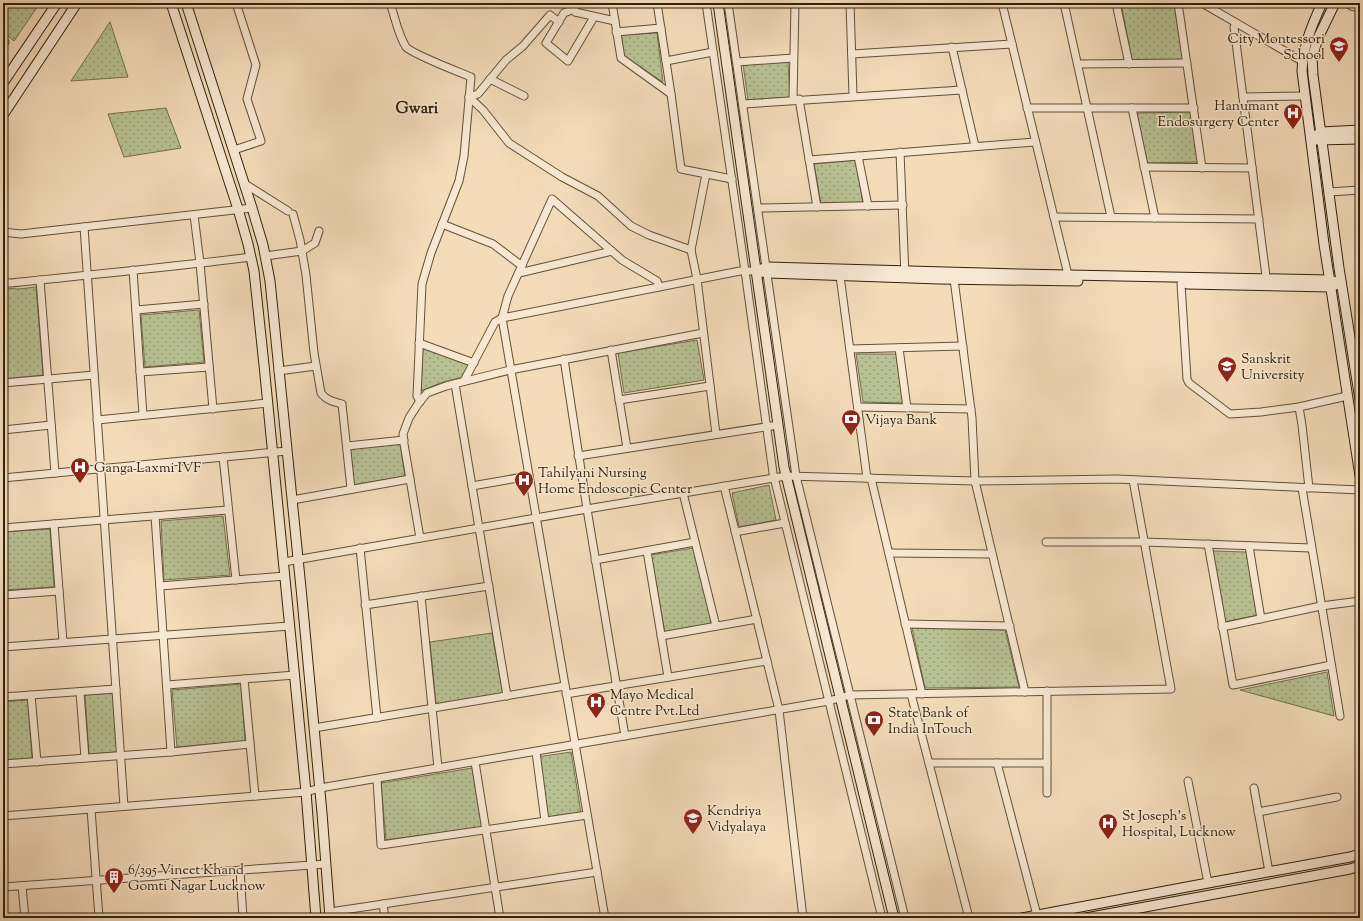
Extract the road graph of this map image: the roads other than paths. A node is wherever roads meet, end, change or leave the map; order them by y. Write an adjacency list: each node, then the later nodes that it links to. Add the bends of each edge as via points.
1 (57, 3): 44 (street)
2 (77, 3): 58 (street)
3 (172, 3): 82 (street)
4 (186, 3): 65 (street)
5 (236, 3): 65 (street, via 256,65 247,99 261,141)
6 (390, 3): 50 (street, via 407,48 471,77)
7 (612, 3): 25 (street)
8 (657, 3): 28 (street)
9 (706, 3): 34 (street)
10 (718, 3): 102 (street)
11 (728, 3): 39 (street)
12 (794, 3): 36 (street)
13 (850, 3): 35 (street)
14 (1002, 3): 31 (street)
15 (1064, 3): 41 (street)
16 (1116, 3): 42 (street)
17 (1178, 3): 40 (street)
18 (1202, 3): 27 (street)
19 (1322, 3): 38 (street, via 1307,39)
20 (1335, 3): 60 (street, via 1318,38 1312,58)
21 (1347, 3): 23 (street)
22 (574, 6): 24 (street, via 574,12); 26 (street, via 564,13)
23 (1360, 8)
24 (594, 16): 25 (street); 26 (street, via 568,61 546,43)
25 (615, 21): 29 (street)
26 (559, 22): 43 (street, via 550,14 523,46)
27 (1236, 23): 38 (street); 51 (street, via 1234,27)
28 (661, 28): 29 (street); 37 (street)
29 (616, 32): 46 (street, via 621,58)
30 (3, 40): 32 (street)
31 (1012, 44): 33 (street); 54 (street)
32 (3, 45)
33 (952, 48): 35 (street); 45 (street)
34 (713, 52): 37 (street); 73 (street)
35 (852, 54): 48 (street)
36 (793, 58): 39 (street); 52 (street)
37 (666, 61): 46 (street)
38 (1302, 61): 49 (street)
39 (737, 62): 53 (street)
40 (1187, 63): 42 (street); 57 (street)
41 (1078, 64): 42 (street); 55 (street)
42 (1128, 64)
43 (490, 78): 47 (street); 50 (street, via 478,94)
44 (3, 84)
45 (962, 90): 48 (street); 64 (street)
46 (671, 94): 72 (street, via 681,169)
47 (524, 96)
48 (853, 96): 52 (street)
49 (1305, 96): 51 (street); 61 (street)
50 (469, 97): 88 (street, via 464,156 459,181); 92 (street, via 510,143 562,177 598,196 632,226)
51 (1243, 97): 71 (street)
52 (796, 100): 53 (street); 68 (street)
53 (743, 104): 81 (street)
54 (1027, 108): 55 (street); 63 (street)
55 (1087, 108): 56 (street); 85 (street)
56 (1132, 108): 57 (street); 69 (street)
57 (1194, 108): 70 (street)
58 (3, 115)
59 (1360, 130): 60 (street)
60 (1321, 136): 61 (street); 62 (street); 76 (street)
61 (1310, 139): 112 (street)
62 (1360, 139)
63 (1035, 142): 64 (street); 84 (street)
64 (974, 146): 66 (street)
65 (234, 150): 74 (street)
66 (900, 152): 67 (street); 77 (street)
67 (858, 156): 68 (street); 78 (street)
68 (809, 160): 79 (street)
69 (1144, 167): 70 (street); 86 (street)
70 (1202, 168): 71 (street)
71 (1252, 168): 87 (street)
72 (706, 174): 73 (street); 92 (street)
73 (732, 179): 101 (street)
74 (245, 184): 80 (street); 93 (street, via 291,213)
75 (1360, 190): 76 (street)
76 (1329, 192): 113 (street)
77 (903, 205): 78 (street); 103 (street)
78 (868, 206): 79 (street)
79 (817, 207): 81 (street)
80 (252, 208): 82 (street); 96 (street)
81 (758, 208): 100 (street)
82 (238, 209): 83 (street); 95 (street)
83 (194, 215): 89 (street); 97 (street)
84 (1054, 217): 85 (street); 106 (street)
85 (1111, 217): 86 (street)
86 (1155, 218): 87 (street)
87 (1258, 219): 111 (street)
88 (442, 224): 98 (street, via 493,244); 120 (street, via 422,284)
89 (84, 227): 91 (street, via 21,234); 104 (street)
90 (319, 231): 93 (street, via 315,243)
91 (3, 232)
92 (691, 250): 109 (street)
93 (302, 251): 96 (street); 127 (street)
94 (612, 251): 98 (street); 98 (street, via 552,199); 115 (street, via 657,281)
95 (251, 256): 97 (street); 142 (street)
96 (265, 256): 130 (street, via 270,280)
97 (200, 263): 99 (street); 116 (street)
98 (520, 269): 118 (street)
99 (133, 270): 104 (street); 117 (street)
100 (767, 270): 102 (street); 103 (street); 105 (street); 166 (street)
101 (746, 271): 102 (street); 109 (street); 152 (street)
102 (756, 271): 151 (street)
103 (905, 274): 105 (street); 106 (street); 107 (street)
104 (87, 275): 108 (street); 132 (street)
105 (840, 276): 123 (street)
106 (1069, 278): 107 (street); 111 (street); 114 (street)
107 (954, 279): 121 (street)
108 (40, 280): 110 (street); 133 (street)
109 (697, 280): 115 (street); 119 (street)
110 (3, 282)
111 (1266, 282): 112 (street); 114 (street)
112 (1330, 283): 113 (street); 138 (street)
113 (1341, 283): 140 (street)
114 (1181, 284): 144 (street, via 1189,383 1230,414)
115 (659, 287): 118 (street)
116 (204, 304): 117 (street); 128 (street)
117 (136, 310): 131 (street)
118 (502, 318): 126 (street, via 495,322); 129 (street)
119 (703, 333): 124 (street); 137 (street)
120 (419, 343): 126 (street); 141 (street, via 417,396)
121 (963, 346): 122 (street); 146 (street)
122 (899, 348): 123 (street); 145 (street)
123 (850, 349): 143 (street)
124 (611, 350): 125 (street); 139 (street)
125 (564, 360): 129 (street); 160 (street)
126 (474, 363): 134 (street)
127 (316, 366): 130 (street); 156 (street, via 321,393 342,404)
128 (209, 367): 131 (street); 147 (street)
129 (510, 370): 134 (street); 164 (street)
130 (278, 371): 158 (street)
131 (140, 372): 148 (street)
132 (94, 375): 133 (street); 149 (street)
133 (48, 379): 135 (street); 150 (street)
134 (464, 381): 136 (street)
135 (3, 383)
136 (454, 384): 141 (street, via 427,393); 174 (street)
137 (710, 386): 139 (street); 154 (street)
138 (1348, 396): 144 (street); 167 (street)
139 (619, 400): 157 (street)
140 (1360, 400)
141 (420, 402): 155 (street, via 409,418 403,434)
142 (268, 404): 147 (street); 159 (street)
143 (858, 407): 145 (street); 170 (street)
144 (1299, 407): 176 (street)
145 (907, 408): 146 (street)
146 (970, 408): 173 (street)
147 (213, 409): 148 (street)
148 (143, 415): 149 (street)
149 (97, 420): 162 (street)
150 (51, 425): 153 (street); 163 (street)
151 (778, 425): 152 (street); 165 (street)
152 (767, 426): 154 (street); 169 (street)
153 (3, 430)
154 (716, 434): 157 (street)
155 (404, 440): 156 (street); 171 (street)
156 (347, 446): 177 (street)
157 (627, 448): 160 (street)
158 (287, 451): 159 (street); 180 (street)
159 (273, 453): 161 (street); 204 (street)
160 (578, 456): 181 (street)
161 (224, 457): 162 (street); 182 (street)
162 (100, 469): 163 (street); 185 (street)
163 (55, 473): 168 (street)
164 (529, 476): 174 (street); 184 (street)
165 (786, 476): 166 (street); 169 (street); 246 (street)
166 (796, 476): 170 (street); 243 (street)
167 (1360, 476)
168 (3, 478)
169 (774, 478): 175 (street); 186 (street)
170 (869, 478): 173 (street); 200 (street)
171 (410, 479): 177 (street); 191 (street)
172 (1133, 480): 173 (street); 176 (street); 194 (street)
173 (974, 481): 201 (street)
174 (472, 486): 189 (street)
175 (724, 486): 179 (street); 190 (street)
176 (1306, 488): 178 (street); 198 (street)
177 (351, 489): 180 (street)
178 (1360, 490)
179 (683, 493): 181 (street); 192 (street)
180 (292, 500): 202 (street)
181 (587, 509): 184 (street); 203 (street)
182 (228, 510): 183 (street); 206 (street)
183 (155, 516): 185 (street); 207 (street)
184 (536, 517): 189 (street); 233 (street)
185 (104, 520): 187 (street); 224 (street)
186 (785, 523): 190 (street); 247 (street)
187 (54, 524): 188 (street); 209 (street)
188 (3, 528)
189 (479, 528): 191 (street); 208 (street)
190 (735, 532): 215 (street)
191 (420, 538): 197 (street)
192 (695, 542): 199 (street); 219 (street)
193 (1046, 542): 194 (street)
194 (1144, 542): 195 (street); 236 (street, via 1172,689)
195 (1208, 544): 196 (street); 221 (street)
196 (1249, 546): 198 (street); 216 (street)
197 (360, 548): 202 (street); 213 (street)
198 (1311, 548): 214 (street)
199 (647, 551): 203 (street); 223 (street)
200 (889, 553): 201 (street); 217 (street)
201 (992, 554): 220 (street)
202 (298, 559): 204 (street); 252 (street)
203 (595, 560): 234 (street)
204 (284, 562): 205 (street)
205 (285, 576): 206 (street); 218 (street)
206 (236, 580): 207 (street)
207 (160, 586): 222 (street)
208 (489, 586): 211 (street); 244 (street)
209 (59, 591): 210 (street); 225 (street)
210 (3, 595)
211 (421, 596): 213 (street); 248 (street)
212 (1360, 601): 214 (street)
213 (365, 605): 251 (street)
214 (1321, 606): 216 (street); 228 (street)
215 (757, 619): 219 (street); 227 (street)
216 (1262, 619): 221 (street)
217 (905, 624): 220 (street); 241 (street)
218 (290, 626): 222 (street); 229 (street)
219 (716, 626): 223 (street)
220 (1010, 626): 238 (street)
221 (1222, 627): 228 (street, via 1233,685)
222 (163, 635): 224 (street); 232 (street)
223 (661, 636): 230 (street)
224 (113, 639): 225 (street); 235 (street)
225 (63, 642): 226 (street)
226 (3, 647)
227 (767, 661): 230 (street); 249 (street)
228 (1331, 665): 250 (street)
229 (295, 675): 231 (street); 271 (street)
230 (668, 677): 234 (street)
231 (244, 679): 232 (street); 254 (street)
232 (167, 685): 256 (street)
233 (565, 686): 239 (street); 244 (street)
234 (616, 686): 239 (street); 253 (street)
235 (116, 689): 237 (street); 258 (street)
236 (1047, 691): 238 (street); 264 (street)
237 (80, 692): 242 (street); 259 (street)
238 (1025, 692): 241 (street)
239 (566, 694): 255 (street)
240 (911, 694): 241 (street); 243 (street); 262 (street)
241 (922, 694)
242 (31, 695): 245 (street); 260 (street)
243 (850, 695): 246 (street); 308 (street)
244 (507, 696): 248 (street)
245 (3, 697)
246 (839, 698): 247 (street); 307 (street)
247 (829, 701): 249 (street); 306 (street)
248 (432, 708): 251 (street); 266 (street)
249 (779, 710): 253 (street); 305 (street)
250 (1340, 716)
251 (376, 718): 252 (street)
252 (314, 728): 269 (street)
253 (625, 736): 255 (street)
254 (250, 744): 256 (street); 273 (street)
255 (575, 745): 257 (street); 278 (street)
256 (171, 752): 258 (street)
257 (536, 752): 261 (street); 280 (street)
258 (120, 756): 259 (street); 275 (street)
259 (85, 758): 260 (street)
260 (37, 762): 265 (street)
261 (475, 762): 266 (street); 281 (street)
262 (929, 763): 263 (street); 309 (street)
263 (997, 763): 264 (street); 297 (street)
264 (1047, 763): 272 (street)
265 (3, 764)
266 (438, 768): 267 (street)
267 (377, 779): 269 (street); 281 (street, via 381,845)
268 (1188, 781): 290 (street)
269 (320, 788): 271 (street); 283 (street)
270 (1254, 788): 277 (street)
271 (306, 792): 273 (street); 284 (street)
272 (1047, 793)
273 (255, 796): 275 (street)
274 (1337, 797): 277 (street)
275 (124, 806): 276 (street)
276 (91, 809): 279 (street); 289 (street)
277 (1258, 812): 288 (street)
278 (587, 815): 280 (street); 287 (street)
279 (3, 816)
280 (546, 821): 281 (street)
281 (486, 830): 293 (street)
282 (1360, 854): 288 (street)
283 (326, 864): 284 (street); 296 (street)
284 (312, 865): 286 (street); 301 (street)
285 (1360, 866): 311 (street)
286 (240, 870): 289 (street); 300 (street)
287 (597, 872): 293 (street); 304 (street)
288 (1269, 872): 290 (street)
289 (95, 880): 291 (street); 299 (street)
290 (1208, 883): 295 (street)
291 (22, 886): 292 (street); 298 (street)
292 (3, 887)
293 (495, 887): 294 (street); 303 (street)
294 (383, 904): 296 (street); 302 (street)
295 (1088, 906): 297 (street); 311 (street)
296 (330, 915)
297 (1037, 915): 310 (street)
298 (25, 918)
299 (99, 918)
300 (243, 918)
301 (316, 918)
302 (385, 918)
303 (500, 918)
304 (605, 918)
305 (804, 918)
306 (882, 918)
307 (894, 918)
308 (905, 918)
309 (969, 918)
310 (1022, 918)
311 (1088, 918)

